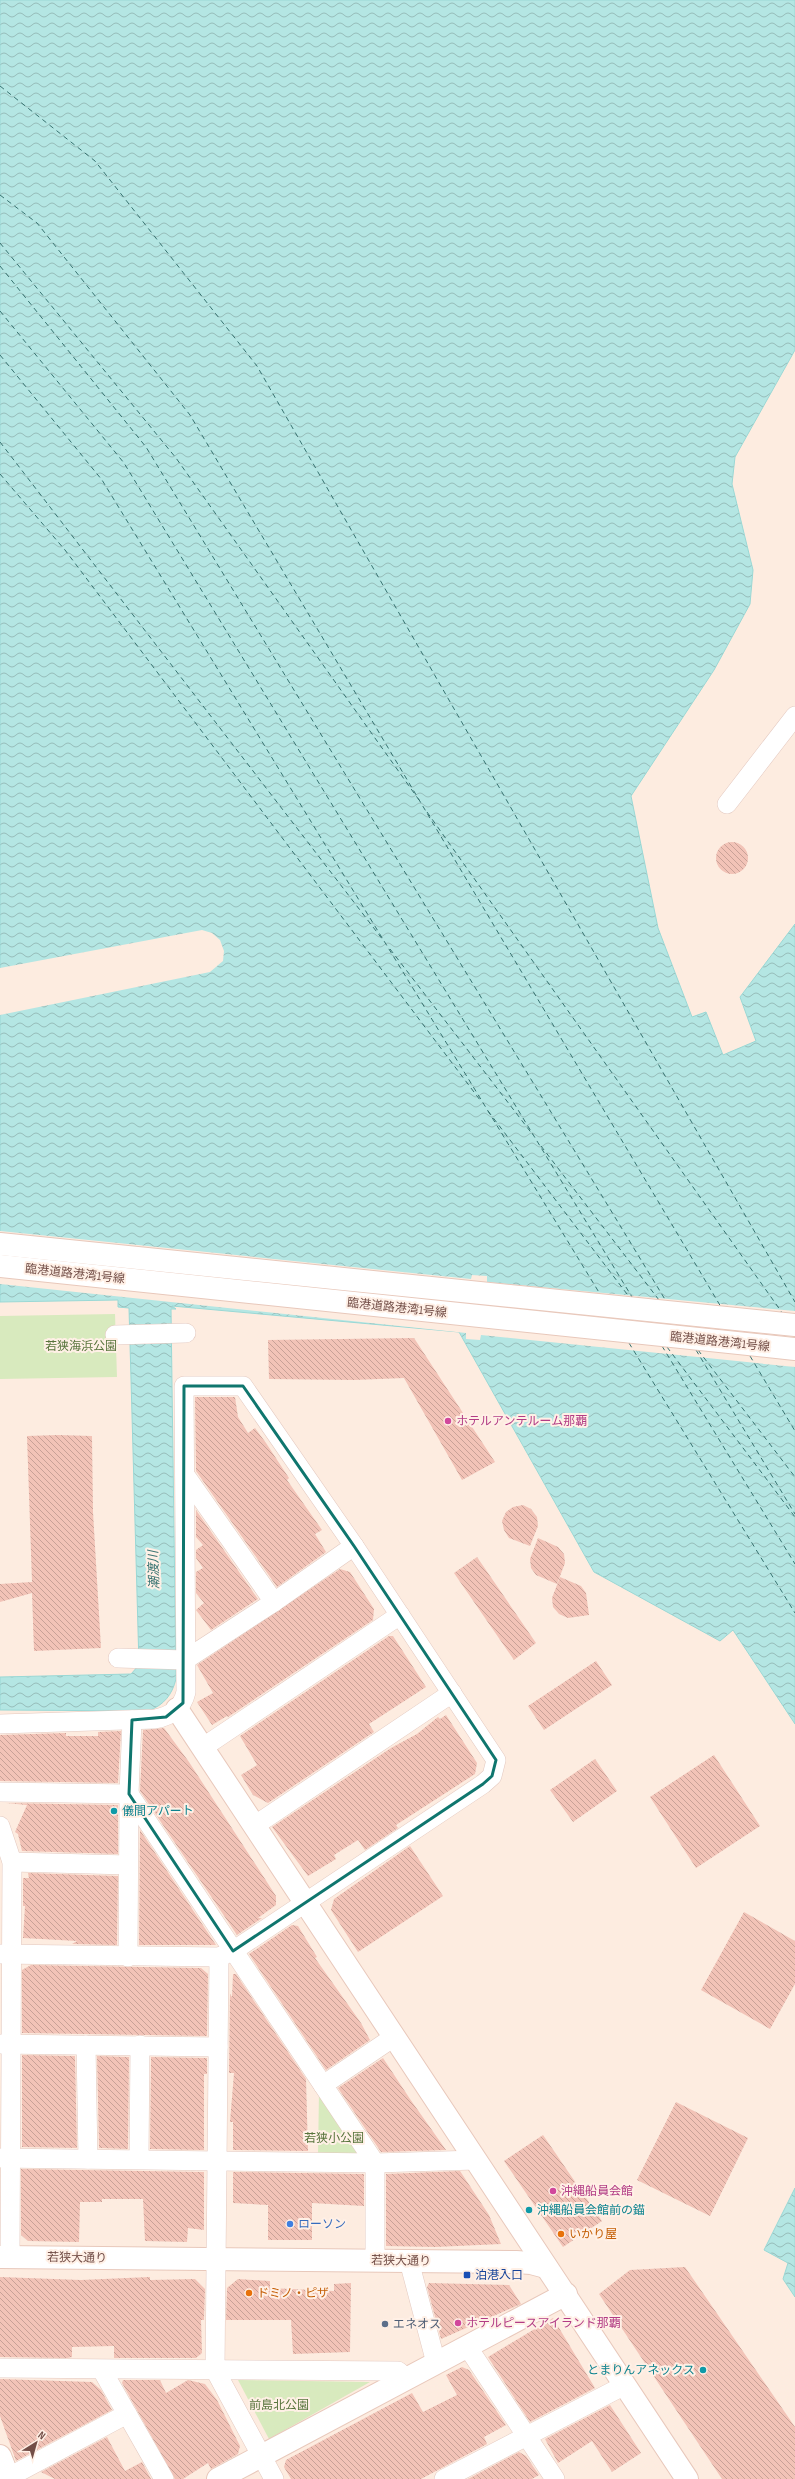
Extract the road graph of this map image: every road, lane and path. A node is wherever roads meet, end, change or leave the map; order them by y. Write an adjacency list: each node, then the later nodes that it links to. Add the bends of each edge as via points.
1 (795, 716): 2 (street)
2 (727, 804)
3 (0, 1244): 5 (street, 臨港道路港湾1号線)
4 (0, 1266): 8 (street, 臨港道路港湾1号線)
5 (795, 1325)
6 (186, 1333): 7 (street)
7 (115, 1334)
8 (795, 1349)
9 (185, 1475): 10 (street, via 184,1386 243,1386); 11 (street); 14 (street)
10 (354, 1546): 11 (street); 12 (street)
11 (274, 1602): 14 (street)
12 (400, 1615): 15 (street); 19 (street)
13 (127, 1658): 14 (street)
14 (179, 1660): 16 (street, via 186,1692 183,1703)
15 (452, 1693): 23 (street); 26 (street, via 496,1760 492,1776)
16 (177, 1710): 17 (street, via 166,1717); 19 (street)
17 (132, 1720): 18 (street); 21 (street)
18 (0, 1724)
19 (202, 1748): 23 (street)
20 (0, 1792): 21 (street)
21 (129, 1794): 25 (street); 28 (street)
22 (0, 1826): 24 (street)
23 (254, 1826): 26 (street)
24 (12, 1862): 25 (street); 27 (street)
25 (128, 1866): 29 (street)
26 (305, 1903): 28 (street); 30 (street)
27 (6, 1954): 29 (street); 31 (street)
28 (226, 1954): 29 (street); 34 (street); 35 (street)
29 (128, 1957)
30 (394, 2037): 35 (street); 40 (street)
31 (5, 2044): 32 (street); 36 (street)
32 (86, 2045): 33 (street); 37 (street)
33 (140, 2045): 34 (street); 38 (street)
34 (218, 2046): 39 (street)
35 (323, 2085): 41 (street)
36 (5, 2158): 37 (street); 42 (street)
37 (88, 2159): 38 (street)
38 (139, 2159): 39 (street)
39 (217, 2160): 41 (street); 43 (street)
40 (476, 2160): 41 (street); 46 (street)
41 (375, 2163): 44 (street)
42 (5, 2257): 43 (street, 若狭大通り)
43 (216, 2259): 44 (street, 若狭大通り); 52 (street)
44 (375, 2260): 45 (street, 若狭大通り)
45 (409, 2261): 46 (street, 若狭大通り, via 531,2263); 49 (street)
46 (546, 2267): 47 (street)
47 (566, 2294): 48 (street); 54 (street)
48 (467, 2346): 49 (street); 56 (street)
49 (436, 2363): 53 (street)
50 (0, 2368): 51 (street)
51 (102, 2370): 52 (street); 55 (street)
52 (216, 2370): 53 (street, via 398,2371); 58 (street)
53 (406, 2378): 58 (street)
54 (625, 2384): 56 (street); 65 (street)
55 (127, 2414): 59 (street); 60 (street)
56 (526, 2437): 63 (street); 64 (street)
57 (0, 2456): 59 (street)
58 (262, 2456): 61 (street); 62 (street)
59 (9, 2478)
60 (164, 2479)
61 (218, 2479)
62 (274, 2479)
63 (444, 2479)
64 (555, 2479)
65 (687, 2479)

